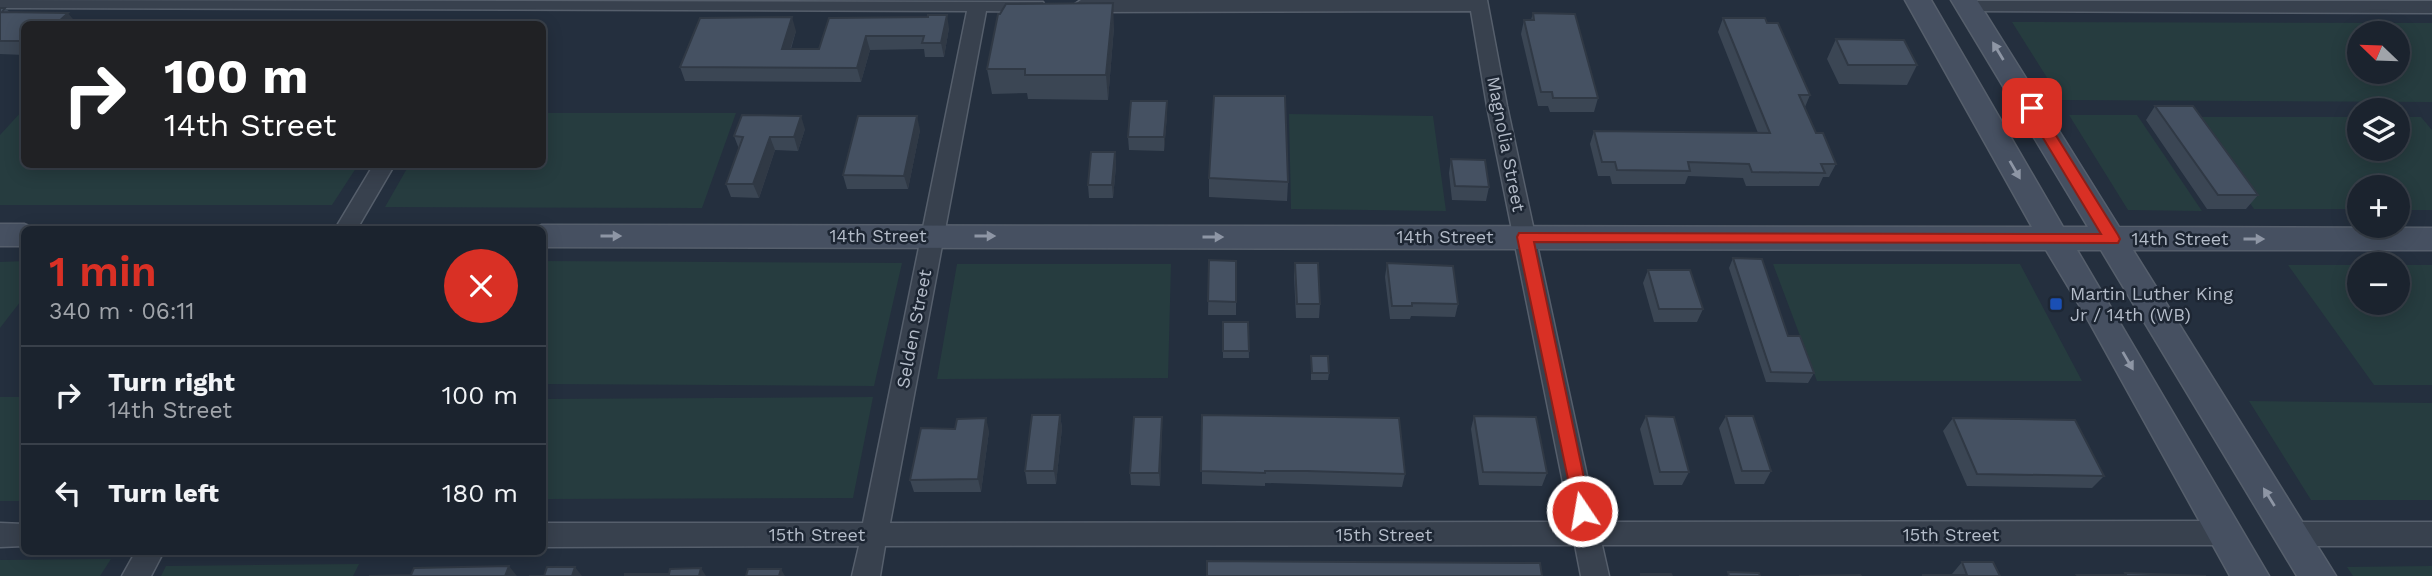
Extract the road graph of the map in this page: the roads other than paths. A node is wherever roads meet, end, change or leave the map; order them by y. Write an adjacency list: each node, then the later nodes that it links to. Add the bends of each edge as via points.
1 (1918, 0): 19 (street, one-way to 19)
2 (0, 2): 3 (street)
3 (234, 2): 6 (street)
4 (1226, 2): 5 (street); 8 (street)
5 (1479, 2): 18 (street, Magnolia Street)
6 (482, 3): 7 (street); 11 (street)
7 (730, 3): 8 (street)
8 (979, 3): 17 (street, Selden Street)
9 (1967, 4): 10 (street); 20 (street, one-way to 9)
10 (2432, 7)
11 (471, 21)
12 (383, 168): 13 (street)
13 (348, 226)
14 (0, 235): 15 (street)
15 (21, 235)
16 (546, 236): 17 (street, 14th Street, one-way to 17)
17 (932, 236): 18 (street, 14th Street, one-way to 18); 30 (street, Selden Street)
18 (1525, 237): 19 (street, 14th Street); 31 (street, Magnolia Street)
19 (2056, 239): 20 (street, 14th Street); 23 (street)
20 (2112, 239): 21 (street, 14th Street, one-way to 21); 22 (street)
21 (2432, 239)
22 (2151, 304): 23 (street, via 2110,289 2101,292); 25 (street, one-way to 22)
23 (2098, 309): 24 (street, one-way to 24)
24 (2225, 533): 31 (street, 15th Street); 36 (street)
25 (2292, 534): 26 (street); 37 (street)
26 (2432, 534)
27 (0, 535): 28 (street)
28 (21, 535)
29 (546, 535): 30 (street, 15th Street)
30 (874, 535): 31 (street, 15th Street); 34 (street, Selden Street)
31 (1587, 535): 35 (street, Magnolia Street)
32 (149, 555): 33 (street)
33 (136, 576)
34 (866, 576)
35 (1595, 576)
36 (2250, 576)
37 (2316, 576)

